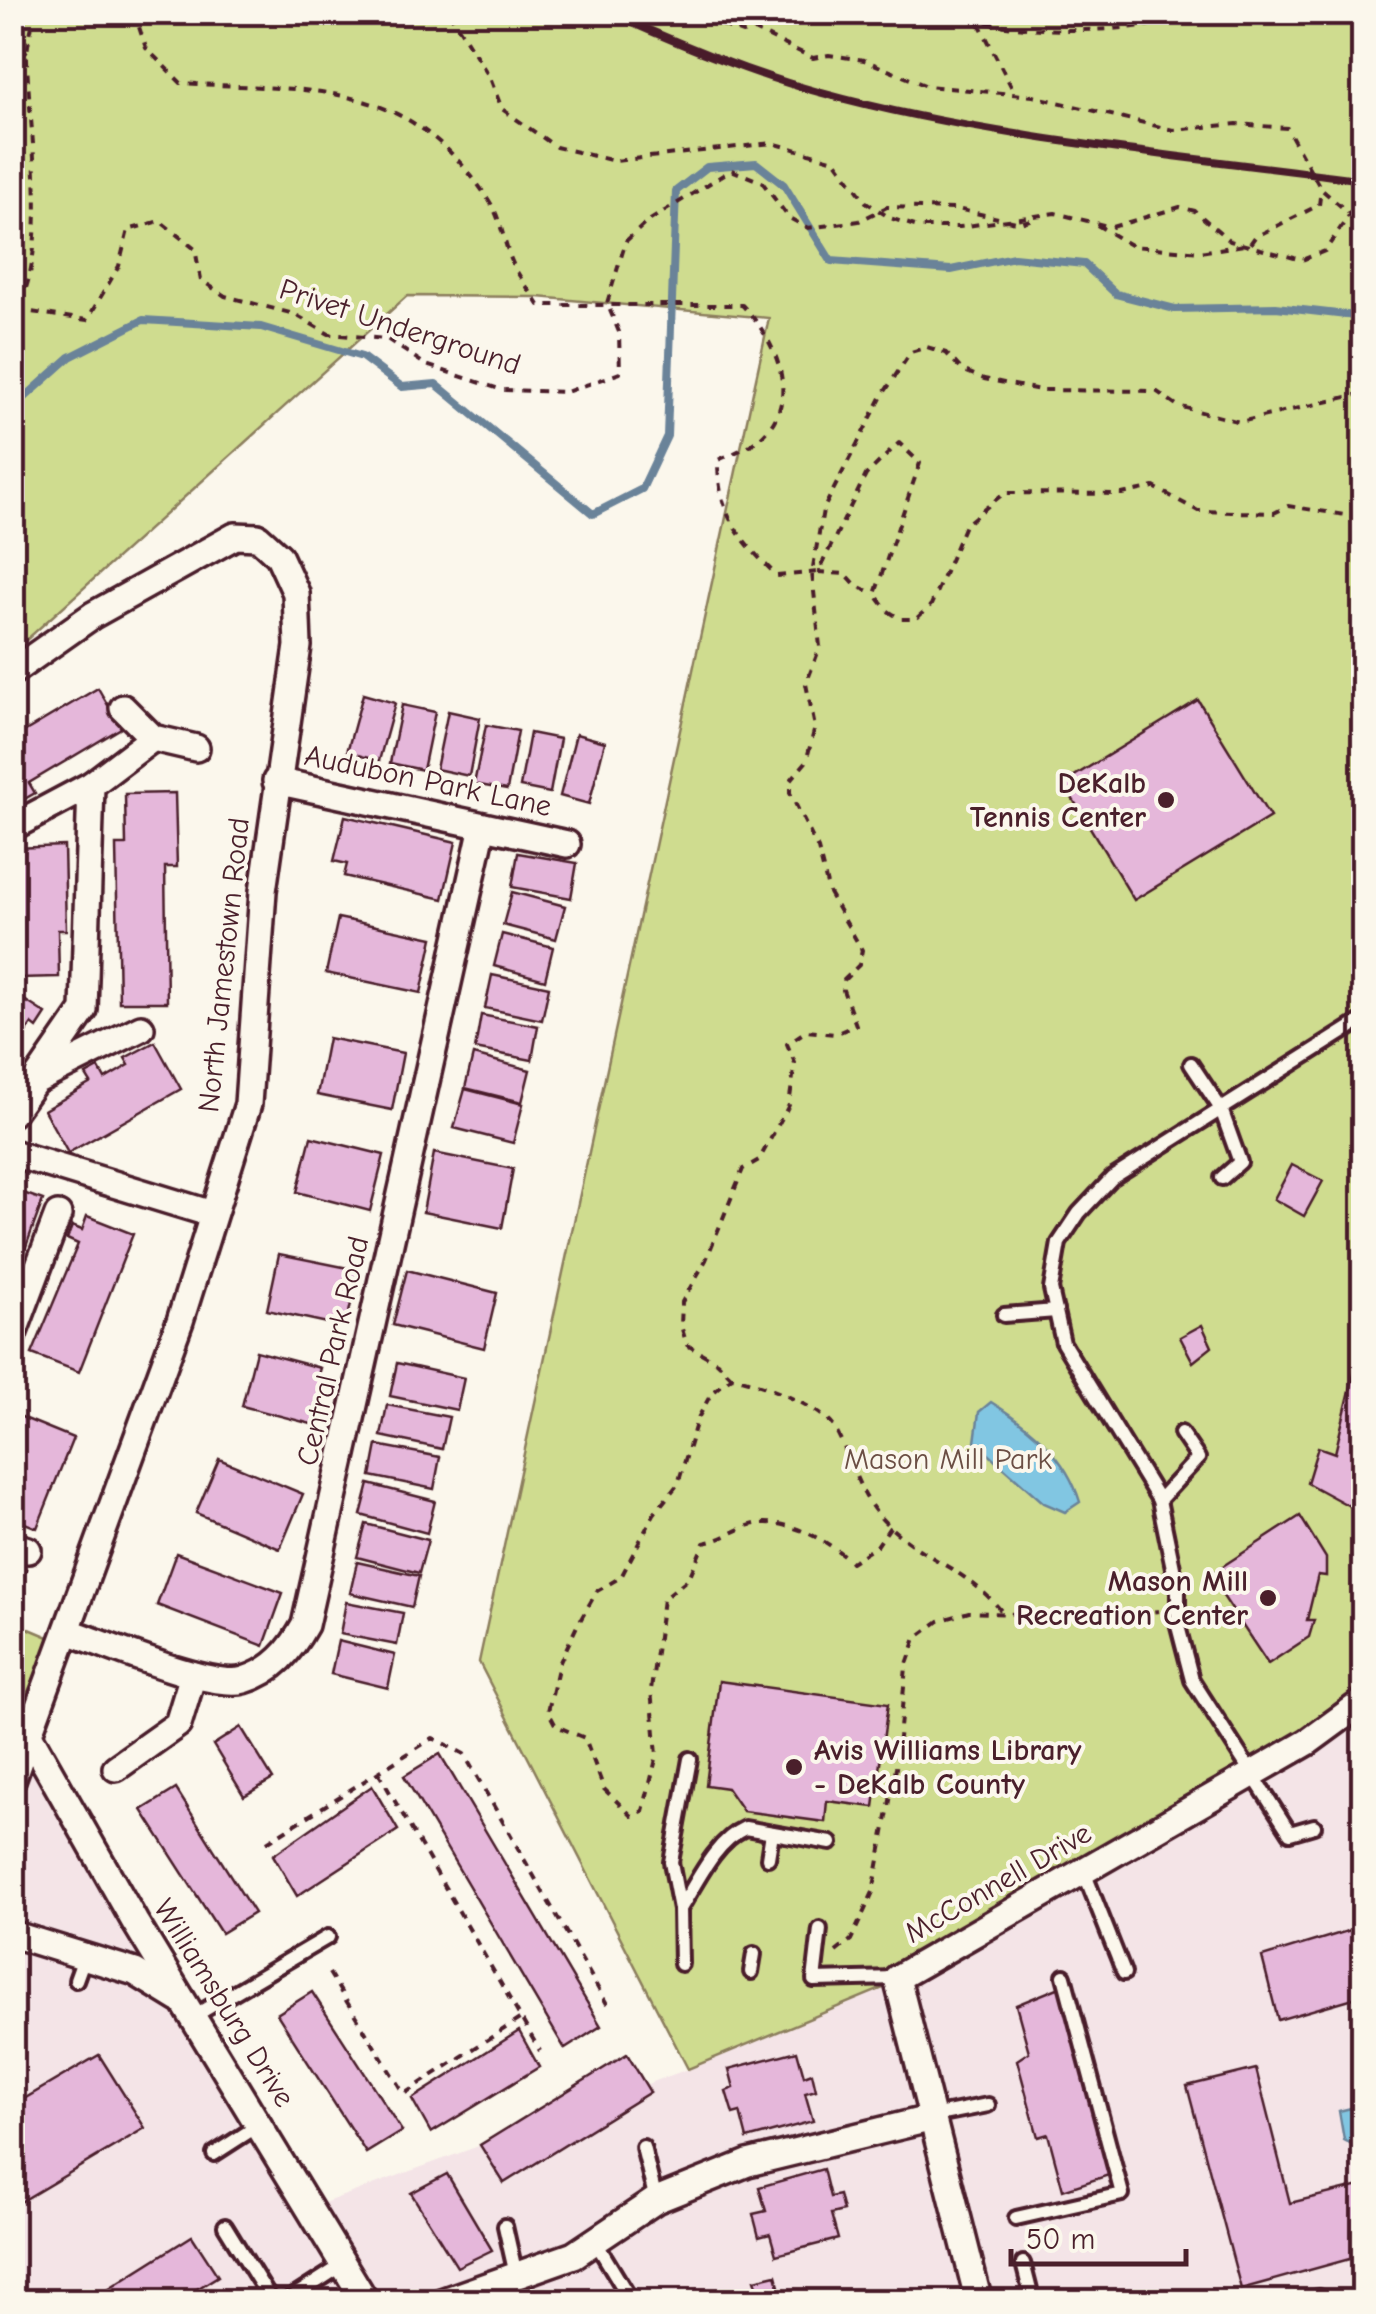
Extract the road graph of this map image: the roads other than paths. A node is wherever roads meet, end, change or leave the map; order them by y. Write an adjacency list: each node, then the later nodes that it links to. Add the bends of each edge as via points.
1 (12, 672): 5 (street, North Jamestown Road, via 162,574 235,536 258,537 278,556 296,593 298,646)
2 (123, 708): 3 (street)
3 (153, 738): 4 (street); 6 (street)
4 (196, 748)
5 (276, 781): 7 (street, Audubon Park Lane); 19 (street, North Jamestown Road, via 248,1104)
6 (91, 786): 8 (street); 13 (street, via 84,1010)
7 (483, 826): 9 (street, Audubon Park Lane); 27 (street, Central Park Road, via 306,1625 288,1656 242,1681)
8 (12, 827)
9 (567, 844)
10 (1364, 1020): 14 (lane)
11 (141, 1028): 13 (street)
12 (1191, 1064): 14 (lane)
13 (35, 1081): 15 (street)
14 (1221, 1109): 17 (lane, via 1240,1162); 21 (lane, via 1112,1178 1079,1212 1060,1243 1051,1289)
15 (12, 1114)
16 (12, 1153): 19 (street)
17 (1222, 1178)
18 (58, 1214): 20 (street)
19 (212, 1214): 26 (street, North Jamestown Road)
20 (23, 1278): 23 (street)
21 (1056, 1311): 22 (lane); 25 (lane, via 1064,1343)
22 (1004, 1315)
23 (12, 1337)
24 (1181, 1433): 25 (lane, via 1198,1458)
25 (1159, 1500): 32 (lane, via 1182,1650 1192,1680)
26 (67, 1631): 27 (street, Central Park Road); 29 (street, North Jamestown Road)
27 (192, 1675): 31 (street, via 178,1724)
28 (1364, 1701): 32 (street, McConnell Drive)
29 (30, 1736): 33 (street, North Jamestown Road); 49 (street, Williamsburg Drive)
30 (690, 1759): 39 (lane, via 672,1862)
31 (116, 1768)
32 (1250, 1776): 34 (lane, via 1290,1833); 38 (street, McConnell Drive)
33 (12, 1780)
34 (1314, 1826)
35 (772, 1833): 36 (lane); 37 (lane); 39 (lane, via 738,1832 711,1859)
36 (831, 1843)
37 (768, 1858)
38 (1084, 1872): 46 (lane); 48 (street, McConnell Drive)
39 (680, 1909): 44 (lane)
40 (820, 1929): 48 (lane, via 814,1980)
41 (12, 1934): 49 (street, via 80,1969 135,1972)
42 (328, 1937): 49 (lane)
43 (754, 1954): 45 (lane)
44 (680, 1964)
45 (751, 1972)
46 (1124, 1973)
47 (1064, 1976): 56 (lane, via 1122,2194)
48 (897, 1978): 51 (street, McConnell Drive)
49 (190, 2009): 52 (street, Williamsburg Drive)
50 (988, 2105): 51 (lane)
51 (932, 2117): 55 (street, via 748,2163); 69 (street, McConnell Drive)
52 (261, 2123): 54 (lane); 61 (street, Williamsburg Drive)
53 (643, 2148): 55 (lane)
54 (214, 2154)
55 (656, 2200): 59 (street)
56 (1016, 2218)
57 (225, 2226): 65 (lane)
58 (506, 2226): 62 (lane)
59 (594, 2241): 62 (street); 68 (lane)
60 (1022, 2263): 70 (lane)
61 (344, 2264): 63 (street, Williamsburg Drive); 66 (lane)
62 (516, 2275): 67 (street)
63 (363, 2300)
64 (1296, 2301): 73 (lane)
65 (272, 2302)
66 (285, 2302)
67 (442, 2302)
68 (632, 2302)
69 (979, 2302)
70 (1033, 2302)
71 (1112, 2302): 72 (lane)
72 (1130, 2302)
73 (1320, 2302)

